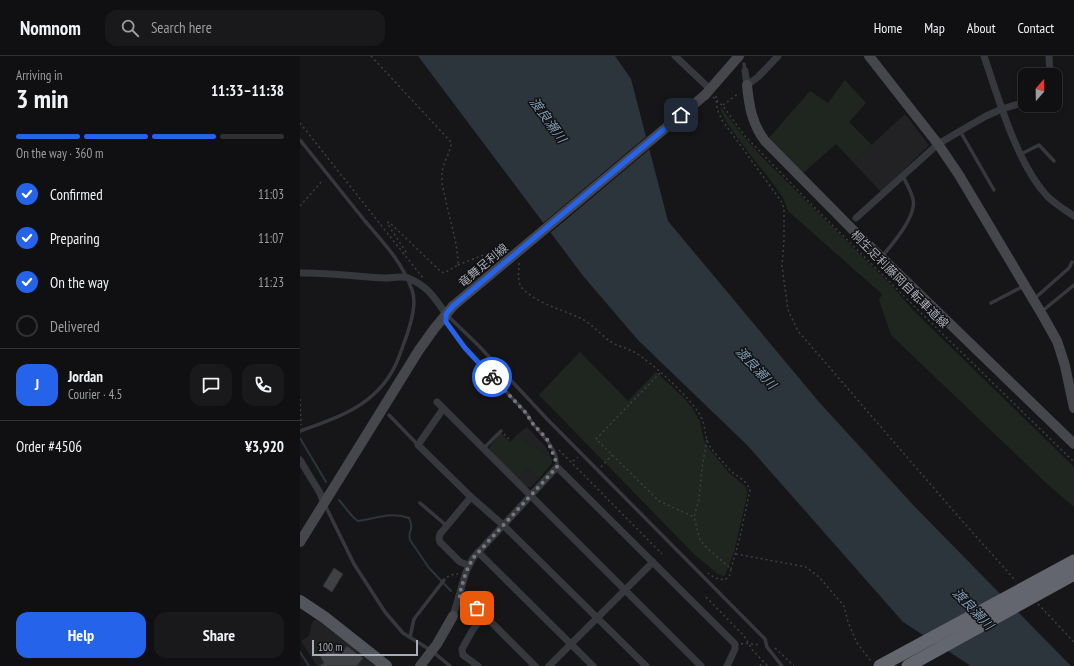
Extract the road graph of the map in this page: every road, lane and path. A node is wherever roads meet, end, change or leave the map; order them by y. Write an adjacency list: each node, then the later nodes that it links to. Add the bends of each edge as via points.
1 (371, 56): 33 (path, via 451,142 442,174)
2 (675, 56): 10 (street)
3 (778, 56): 9 (street)
4 (869, 56): 19 (street)
5 (984, 56): 15 (street)
6 (1049, 56): 8 (street)
7 (742, 63): 9 (street); 10 (street, 竜舞足利線)
8 (1050, 68)
9 (745, 88): 14 (path); 57 (street, via 753,120 766,141)
10 (708, 92): 42 (street, 竜舞足利線, bridge)
11 (716, 102): 88 (path, via 722,120 784,208 782,266 788,310 798,331)
12 (720, 103): 14 (path, 桐生足利藤岡自転車道線)
13 (1018, 104): 15 (street)
14 (723, 106): 60 (path, 桐生足利藤岡自転車道線, via 744,135)
15 (1002, 109): 17 (street); 20 (street)
16 (300, 123): 30 (path)
17 (960, 131): 19 (street); 24 (lane)
18 (300, 140): 35 (lane, via 398,261)
19 (938, 144): 22 (street); 36 (street)
20 (1021, 154): 21 (lane, via 1039,145); 26 (street, via 1048,197)
21 (1054, 161)
22 (903, 176): 27 (street); 29 (lane, via 914,200 913,206 904,230)
23 (321, 182): 25 (path)
24 (994, 190)
25 (300, 206)
26 (1074, 216)
27 (856, 218)
28 (512, 250): 33 (path, via 486,254)
29 (885, 253)
30 (404, 255): 33 (path, via 406,252 387,223 389,222 440,271 444,273); 38 (path, via 425,280)
31 (518, 257): 43 (path, via 519,281 525,292 587,322 617,345 634,352)
32 (1072, 262): 39 (lane, via 1069,268)
33 (458, 265)
34 (300, 273): 35 (street)
35 (406, 277): 38 (street); 45 (lane, via 414,296 408,329 394,368)
36 (1025, 285): 39 (street); 40 (lane)
37 (1074, 285): 41 (lane)
38 (431, 292): 42 (street)
39 (1034, 299): 41 (street)
40 (991, 303)
41 (1041, 313): 44 (street, via 1057,341)
42 (446, 314): 66 (lane, via 446,322 461,343 547,439); 70 (street, 竜舞足利線, via 419,350); 98 (lane)
43 (660, 373): 54 (path, via 697,409); 61 (path, via 596,438)
44 (1072, 382): 49 (street)
45 (372, 396): 47 (lane); 52 (lane, via 344,415)
46 (300, 399): 52 (path)
47 (376, 400)
48 (437, 402): 50 (street)
49 (1074, 408)
50 (443, 409): 56 (street); 58 (street)
51 (389, 415): 56 (lane)
52 (301, 431)
53 (501, 431): 55 (path); 58 (lane)
54 (707, 440): 72 (path); 79 (path, via 710,447 750,490)
55 (511, 441)
56 (418, 445): 69 (street)
57 (1071, 447): 60 (path)
58 (483, 449): 68 (street)
59 (560, 450): 78 (path)
60 (1065, 453): 65 (path, 桐生足利藤岡自転車道線)
61 (612, 455): 67 (path); 72 (path, via 658,501)
62 (579, 456): 64 (path)
63 (300, 460): 70 (street)
64 (573, 461)
65 (1074, 462)
66 (557, 467): 68 (street); 81 (street)
67 (600, 469)
68 (530, 496): 73 (street); 89 (street)
69 (471, 497): 73 (street); 74 (street)
70 (324, 504): 75 (street, 竜舞足利線); 97 (lane, via 375,599 399,629)
71 (420, 504): 74 (lane)
72 (694, 517): 83 (path, via 700,540)
73 (503, 525): 77 (street); 96 (street)
74 (447, 526): 82 (street, via 440,534 440,542 460,562)
75 (303, 531): 76 (street, 竜舞足利線)
76 (300, 542)
77 (478, 552): 82 (street); 101 (street)
78 (662, 554)
79 (736, 554): 83 (path); 119 (path, via 813,571 844,606 857,643)
80 (1074, 561): 120 (highway, bridge)
81 (653, 562): 89 (street); 102 (street)
82 (468, 566): 86 (street)
83 (731, 569): 84 (path, via 725,580 715,578)
84 (706, 572)
85 (1074, 574): 121 (highway, bridge)
86 (465, 575): 87 (path, via 454,574); 90 (street)
87 (444, 580): 97 (lane, via 414,619)
88 (1019, 583)
89 (624, 590): 96 (street); 113 (street)
90 (459, 596): 94 (street, via 467,598); 95 (street)
91 (706, 597): 99 (path)
92 (1034, 600): 100 (path)
93 (300, 601): 106 (main road)
94 (484, 615): 105 (street); 109 (street, via 462,650 463,655)
95 (452, 616): 103 (street)
96 (597, 618): 101 (street); 112 (street)
97 (410, 637): 103 (lane)
98 (764, 639): 99 (path, via 758,645); 117 (lane); 118 (path)
99 (747, 642): 102 (path); 104 (path)
100 (1074, 642)
101 (571, 644): 110 (street); 111 (street)
102 (736, 646): 114 (street)
103 (432, 651): 107 (street); 108 (lane)
104 (763, 661): 115 (path); 116 (path)
105 (532, 665)
106 (386, 666)
107 (420, 666)
108 (450, 666)
109 (478, 666)
110 (549, 666)
111 (593, 666)
112 (646, 666)
113 (701, 666)
114 (727, 666)
115 (760, 666)
116 (768, 666)
117 (782, 666)
118 (794, 666)
119 (875, 666)
120 (880, 666)
121 (908, 666)

